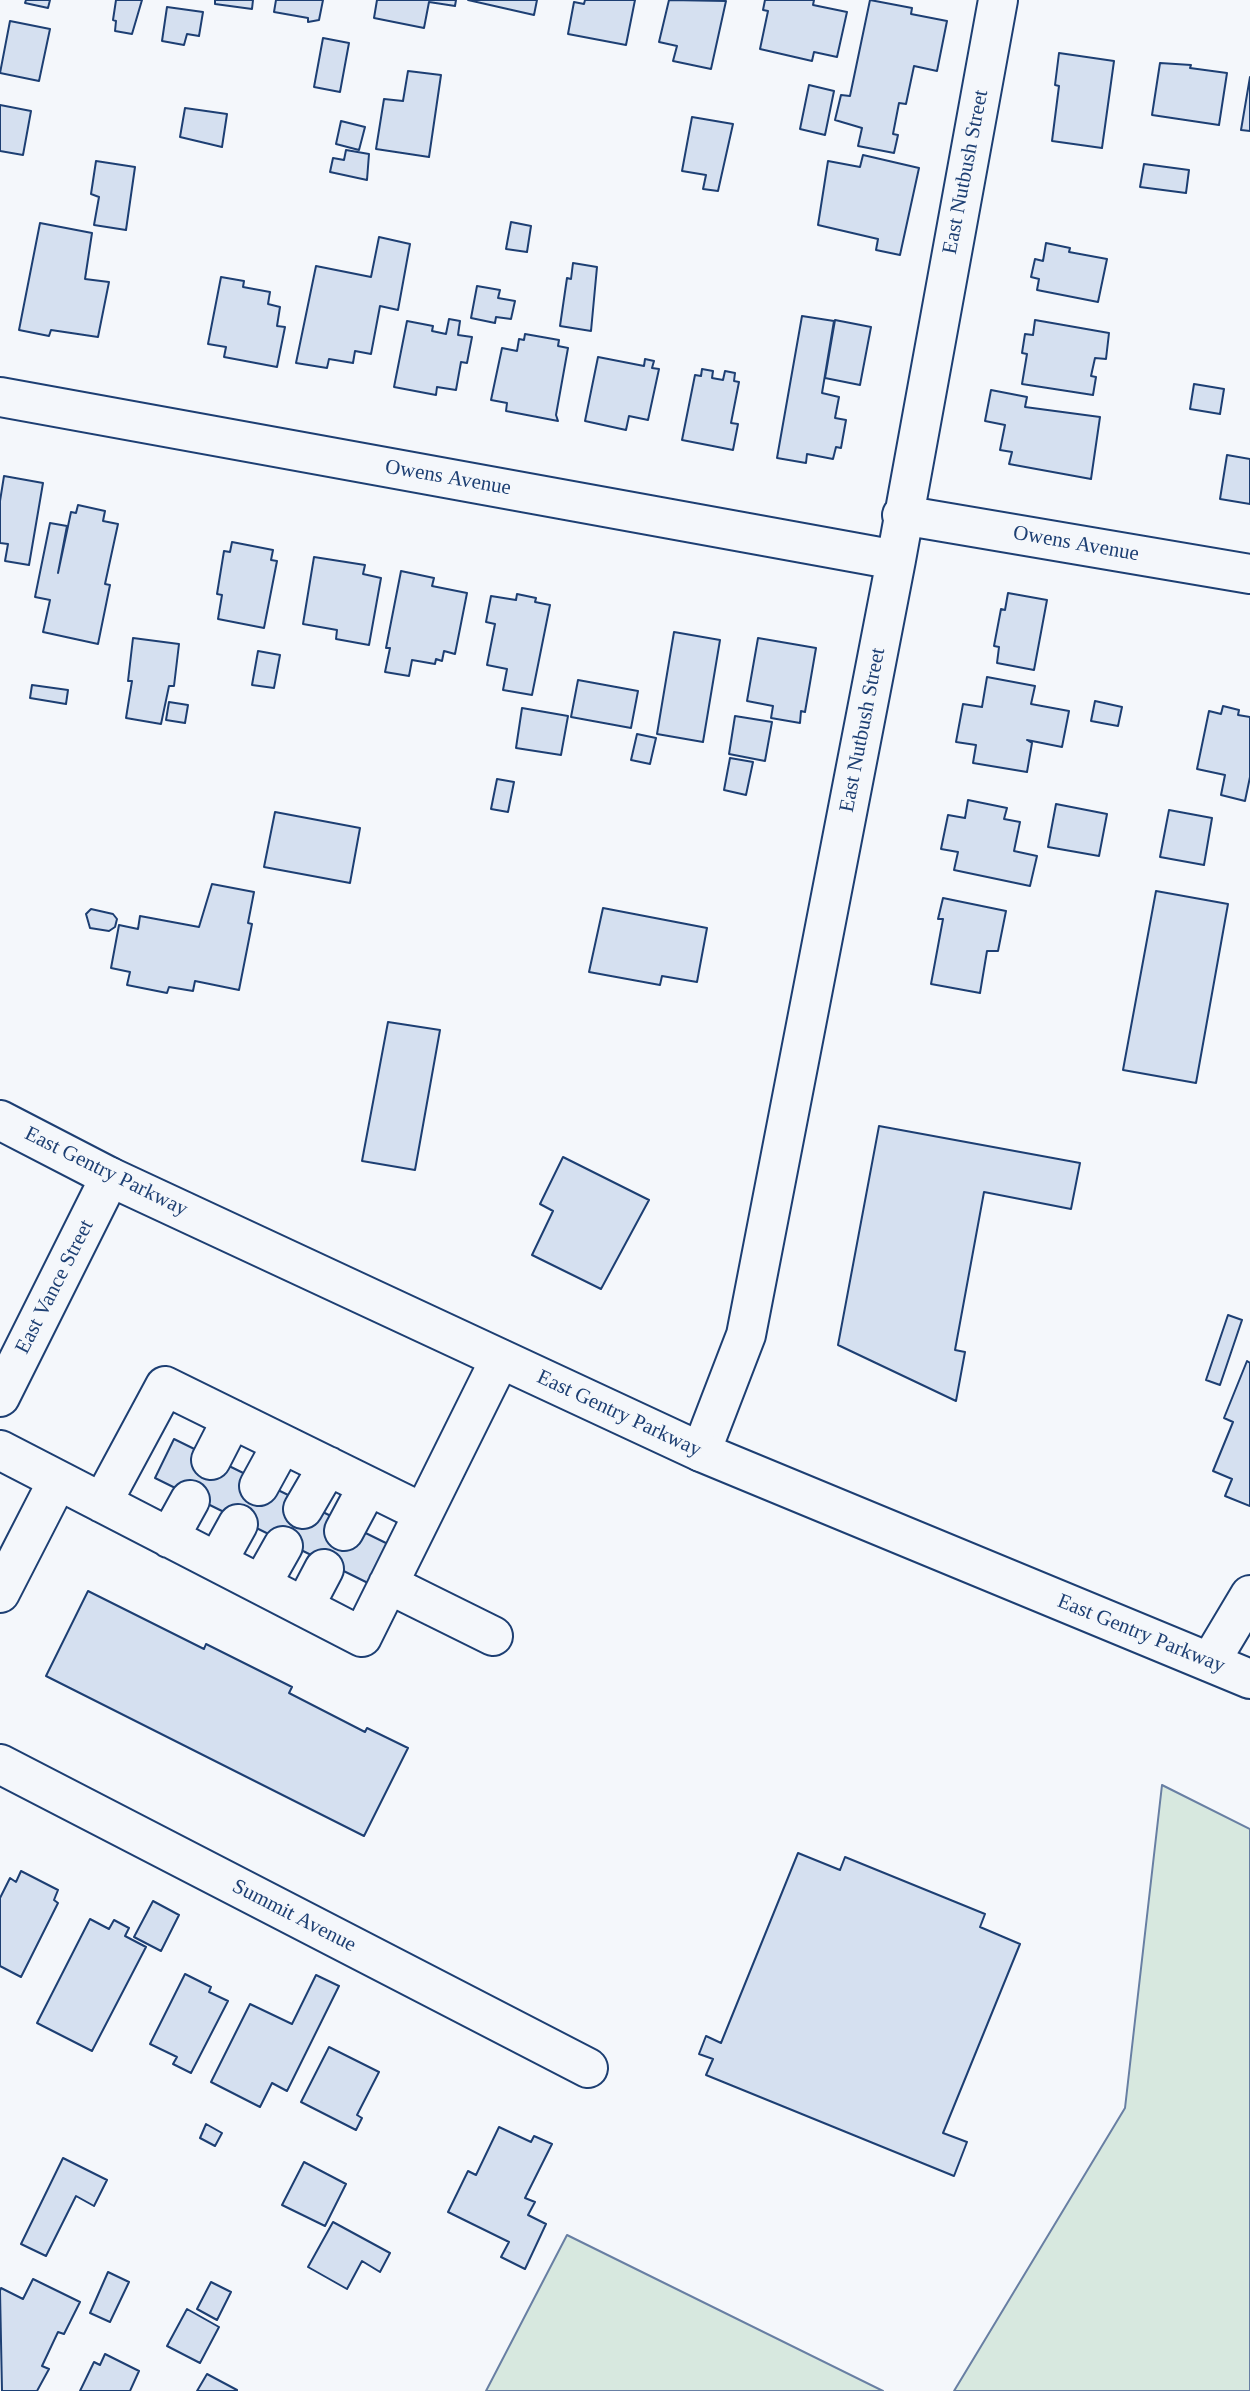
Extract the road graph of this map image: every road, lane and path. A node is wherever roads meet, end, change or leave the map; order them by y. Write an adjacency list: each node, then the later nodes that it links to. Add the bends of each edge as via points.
1 (998, 0): 3 (street, East Nutbush Street)
2 (0, 397): 4 (street, Owens Avenue)
3 (902, 515): 4 (street, East Nutbush Street); 5 (street, Owens Avenue)
4 (896, 560): 13 (street, East Nutbush Street, via 746,1335)
5 (1250, 574)
6 (0, 1120): 7 (street, East Gentry Parkway)
7 (110, 1177): 8 (street, East Gentry Parkway); 9 (street, East Vance Street)
8 (500, 1359): 13 (street, East Gentry Parkway); 22 (street)
9 (0, 1397)
10 (232, 1419): 11 (street); 14 (street); 20 (street, via 165,1386)
11 (282, 1444): 15 (street); 17 (street)
12 (0, 1450): 16 (street)
13 (701, 1452): 35 (street, East Gentry Parkway)
14 (211, 1460)
15 (328, 1466): 18 (street); 21 (street)
16 (58, 1480): 20 (street); 31 (street)
17 (259, 1486)
18 (368, 1486): 22 (street); 24 (street)
19 (190, 1500): 25 (street)
20 (102, 1503): 25 (street)
21 (303, 1509)
22 (423, 1513): 29 (street)
23 (238, 1524): 27 (street)
24 (344, 1531)
25 (169, 1538): 27 (street)
26 (283, 1546): 30 (street)
27 (216, 1562): 30 (street)
28 (324, 1569): 33 (street)
29 (388, 1584): 33 (street, via 362,1637); 34 (street)
30 (261, 1585): 33 (street)
31 (0, 1592)
32 (1250, 1595): 35 (street)
33 (304, 1607)
34 (493, 1636)
35 (1210, 1662): 36 (street, East Gentry Parkway)
36 (1250, 1679)
37 (0, 1764): 38 (street, Summit Avenue)
38 (588, 2068)

